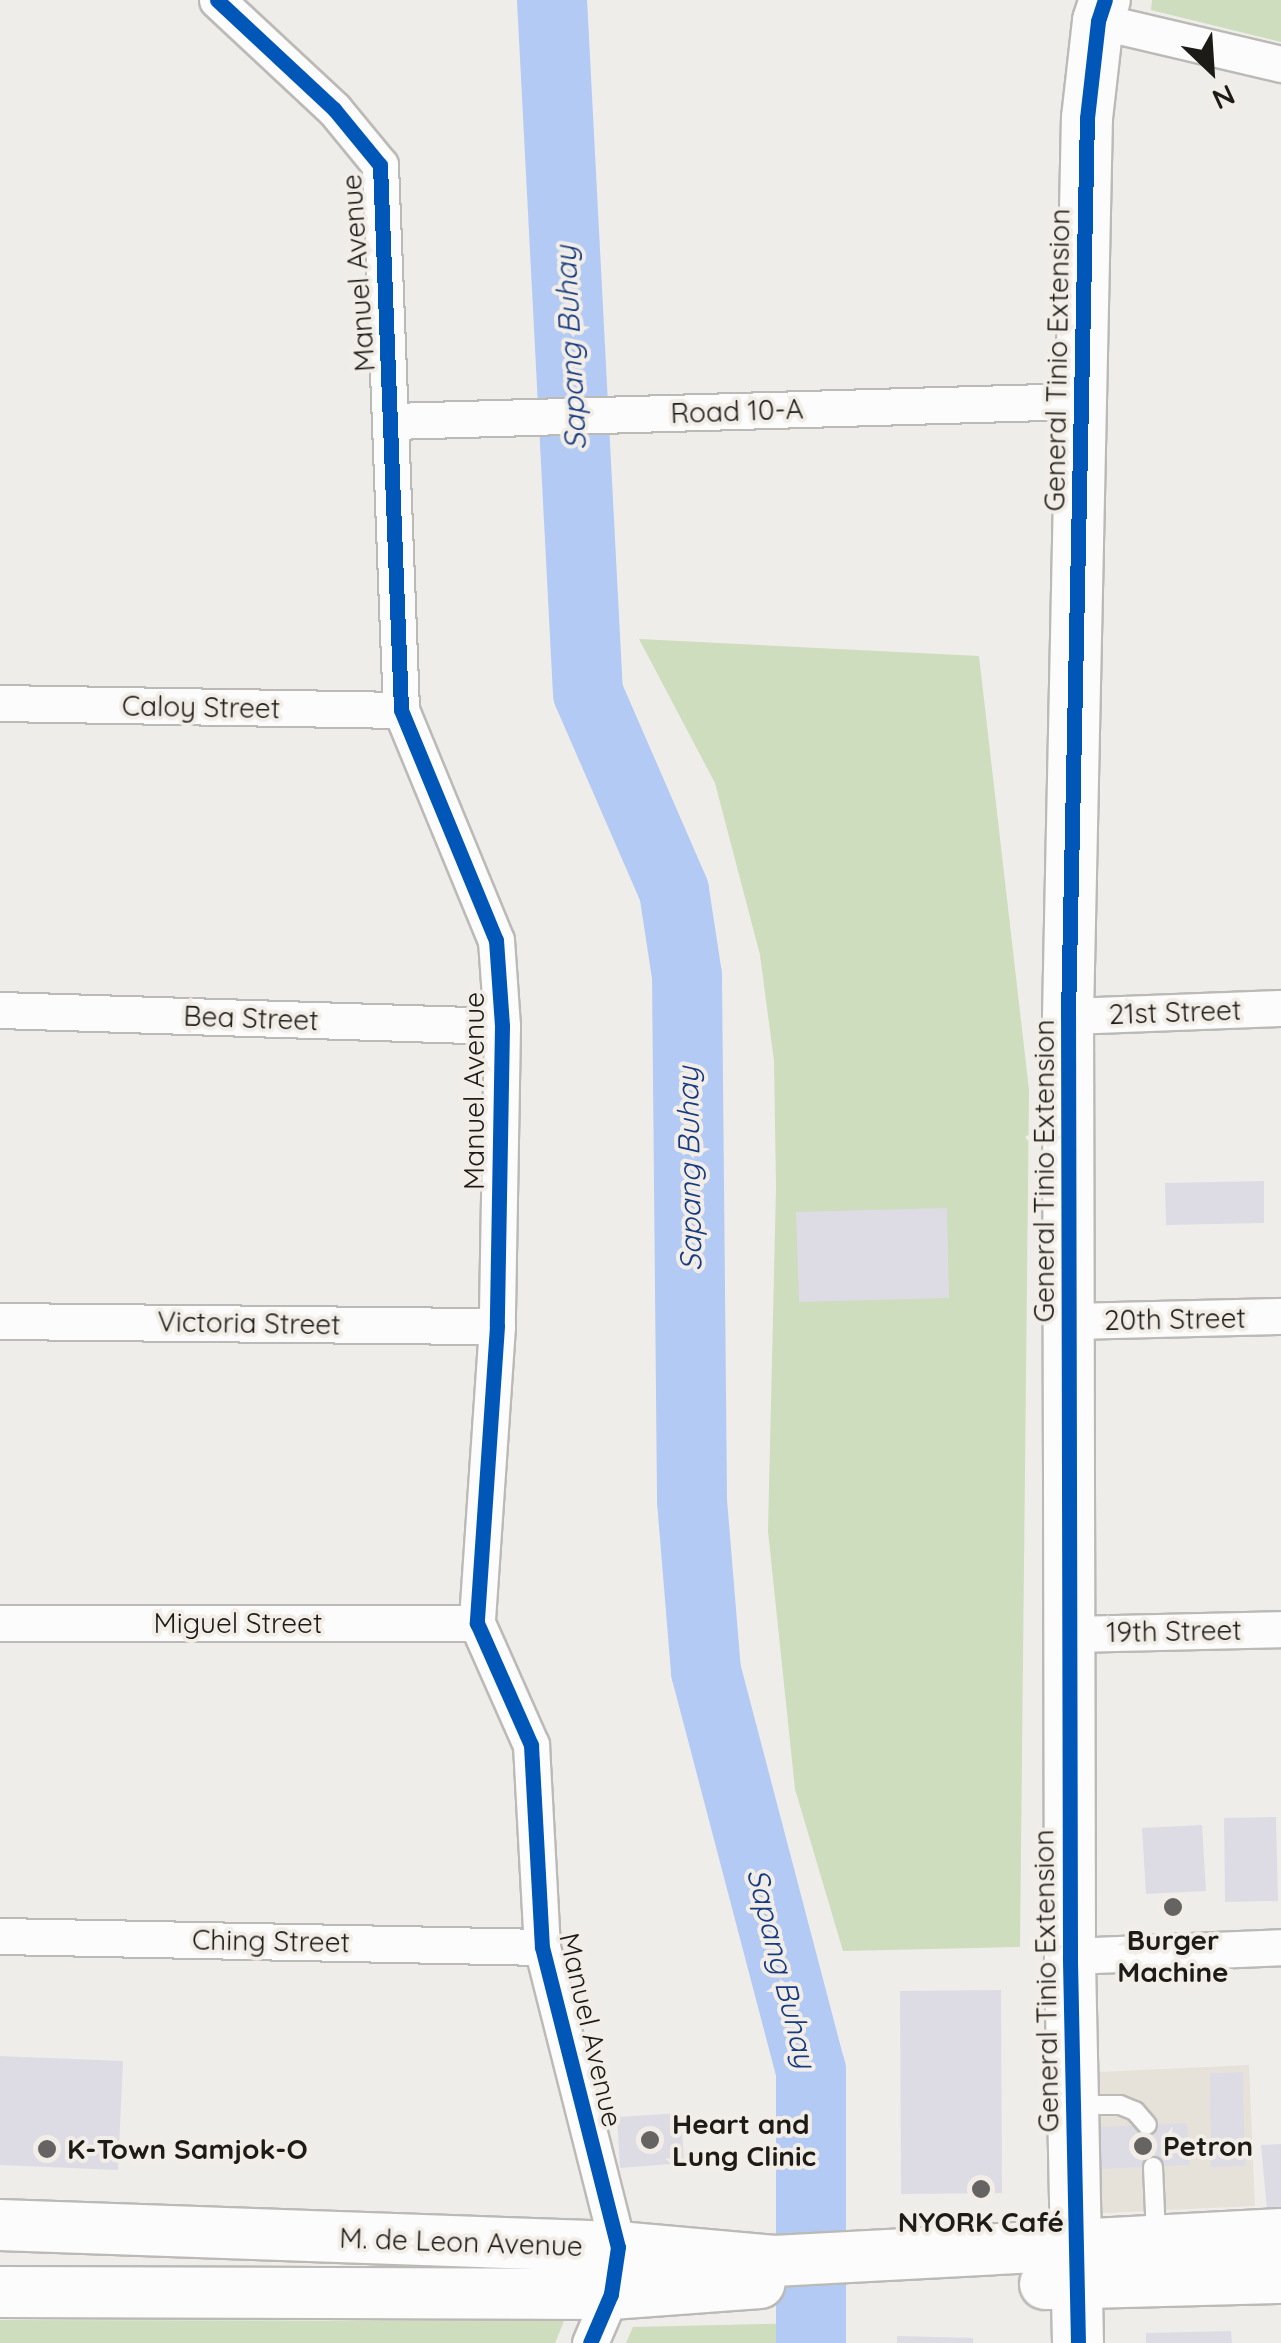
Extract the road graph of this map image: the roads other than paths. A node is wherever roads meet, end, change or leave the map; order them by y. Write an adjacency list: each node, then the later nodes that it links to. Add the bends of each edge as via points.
1 (217, 0): 5 (street, Manuel Avenue, via 334,110 380,165)
2 (1102, 11): 3 (street); 4 (street, General Tinio Extension, via 1087,118)
3 (1281, 64)
4 (1081, 401): 5 (street, Road 10-A); 10 (street, General Tinio Extension)
5 (393, 421): 7 (street, Manuel Avenue)
6 (0, 703): 7 (street, Caloy Street)
7 (402, 710): 11 (street, Manuel Avenue, via 496,940)
8 (1281, 1008): 10 (street, 21st Street)
9 (0, 1010): 11 (street, Bea Street)
10 (1068, 1016): 14 (street, General Tinio Extension)
11 (502, 1026): 15 (street, Manuel Avenue)
12 (1281, 1316): 14 (street, 20th Street)
13 (0, 1321): 15 (street, Victoria Street)
14 (1069, 1321): 19 (street, General Tinio Extension)
15 (497, 1326): 16 (street, Manuel Avenue)
16 (477, 1622): 17 (street, Miguel Street); 21 (street, Manuel Avenue, via 530,1745)
17 (0, 1624)
18 (1281, 1629): 19 (street, 19th Street)
19 (1068, 1634): 23 (street, General Tinio Extension)
20 (0, 1936): 21 (street, Ching Street)
21 (542, 1947): 31 (street, Manuel Avenue)
22 (1281, 1948): 23 (street)
23 (1070, 1956): 24 (street, General Tinio Extension)
24 (1073, 2105): 25 (lane, via 1120,2105); 30 (street, General Tinio Extension)
25 (1147, 2125)
26 (1153, 2167): 29 (lane)
27 (0, 2225): 31 (street, M. de Leon Avenue)
28 (1281, 2234): 29 (street, M. de Leon Avenue)
29 (1156, 2240): 30 (street, M. de Leon Avenue)
30 (1076, 2265): 31 (street, M. de Leon Avenue); 32 (street, M. de Leon Avenue); 35 (street, General Tinio Extension)
31 (614, 2271): 33 (street, M. de Leon Avenue); 34 (street)
32 (1281, 2278)
33 (0, 2292)
34 (590, 2343)
35 (1078, 2343)

